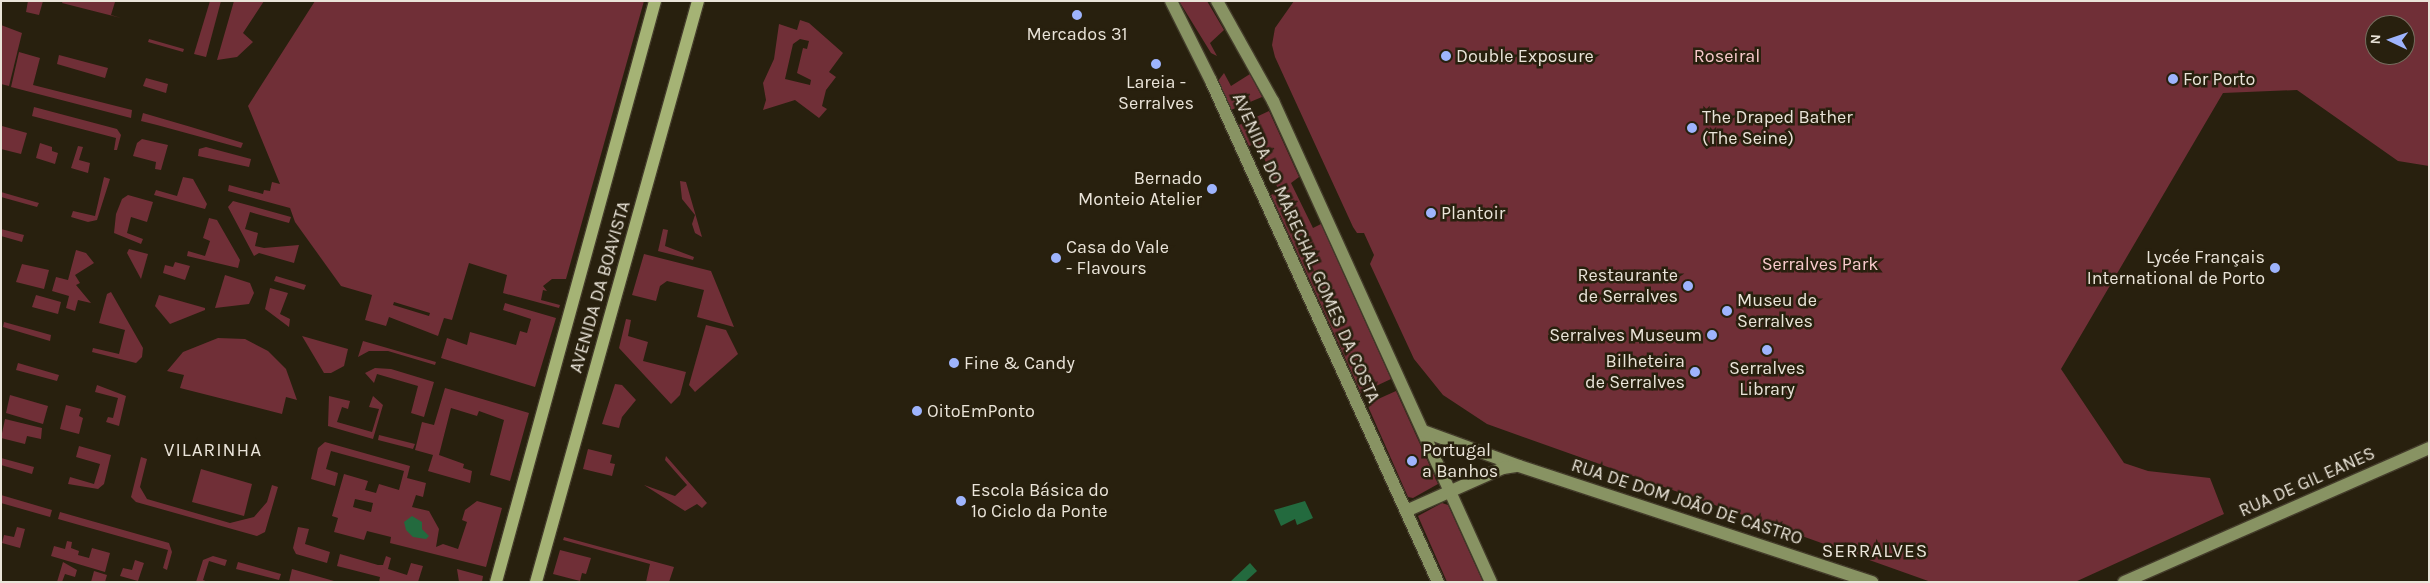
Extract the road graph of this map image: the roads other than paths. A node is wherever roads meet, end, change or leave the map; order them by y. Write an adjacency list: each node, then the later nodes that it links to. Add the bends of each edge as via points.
1 (655, 1): 10 (main road, AVENIDA DA BOAVISTA)
2 (698, 1): 11 (main road, AVENIDA DA BOAVISTA)
3 (1170, 1): 9 (main road, AVENIDA DO MARECHAL GOMES DA COSTA, via 1211,81)
4 (1217, 1): 5 (main road, AVENIDA DO MARECHAL GOMES DA COSTA, via 1258,69)
5 (1423, 430): 7 (main road, RUA DE DOM JOÃO DE CASTRO); 8 (main road, AVENIDA DO MARECHAL GOMES DA COSTA)
6 (2429, 448): 15 (main road, RUA DE GIL EANES)
7 (1519, 466): 8 (main road, via 1503,468); 14 (main road, RUA DE DOM JOÃO DE CASTRO)
8 (1450, 491): 9 (main road); 13 (main road, AVENIDA DO MARECHAL GOMES DA COSTA)
9 (1406, 511): 12 (main road, AVENIDA DO MARECHAL GOMES DA COSTA)
10 (496, 582)
11 (536, 582)
12 (1438, 582)
13 (1491, 582)
14 (1872, 582)
15 (2124, 582)

